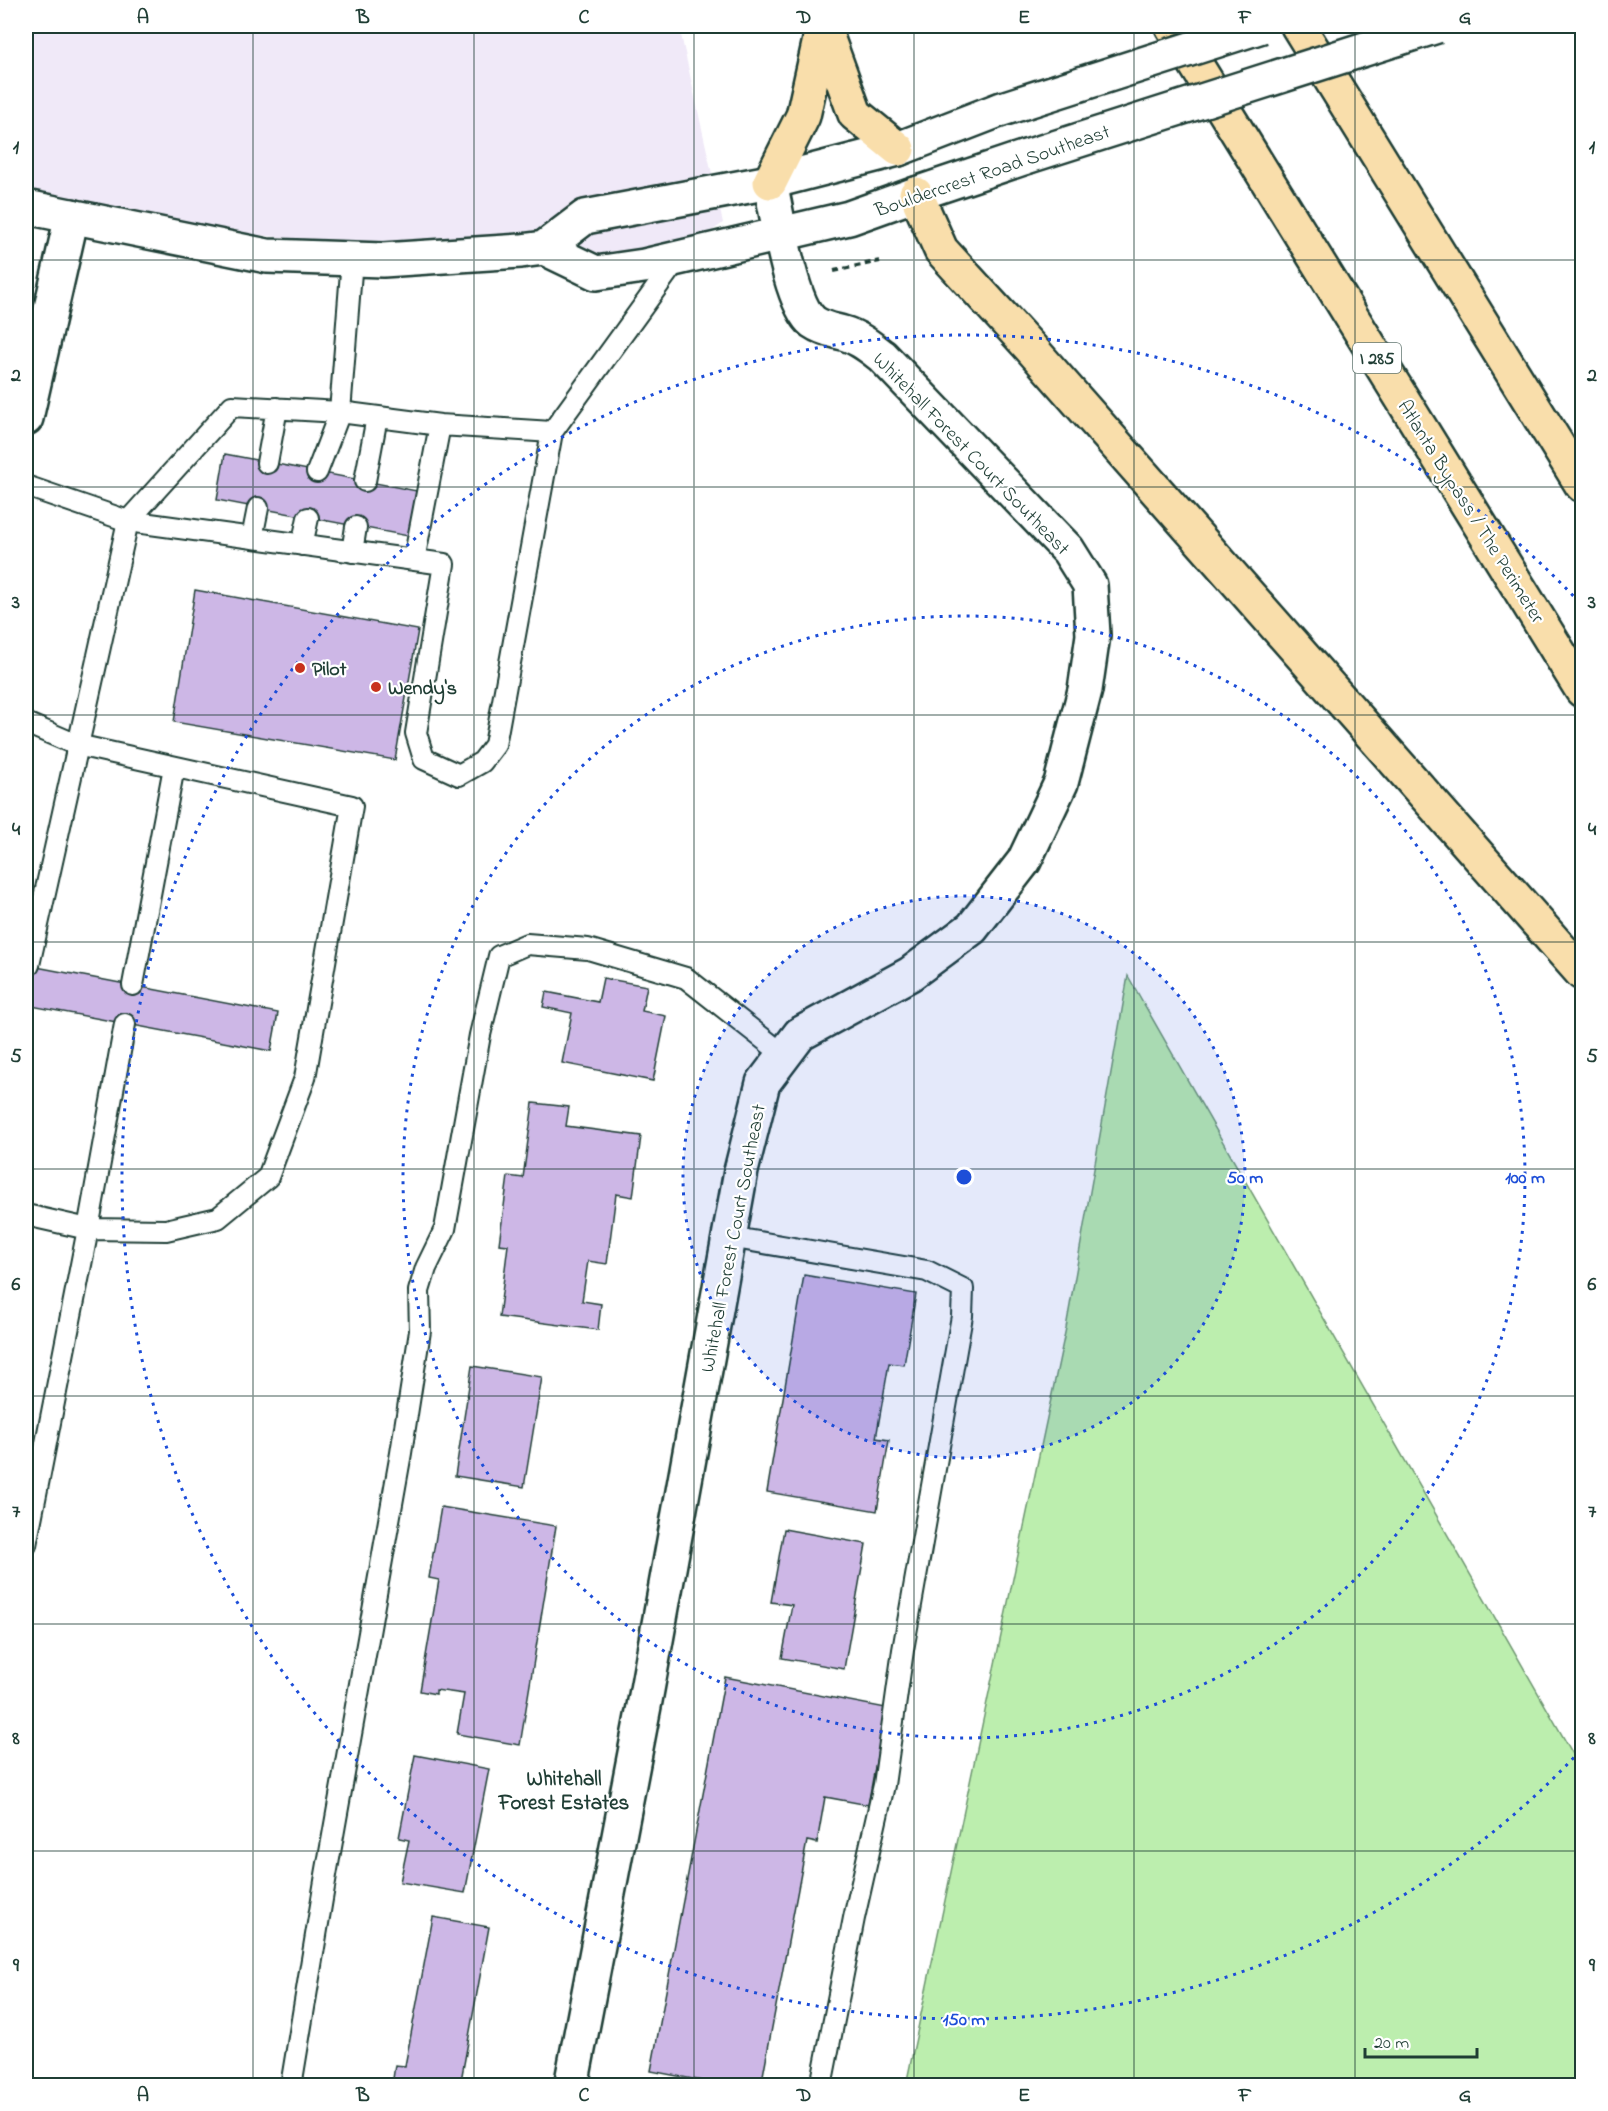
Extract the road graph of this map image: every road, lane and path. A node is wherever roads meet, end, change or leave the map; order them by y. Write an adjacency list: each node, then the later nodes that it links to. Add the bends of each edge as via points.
1 (823, 26): 6 (highway, via 855,114); 7 (highway, via 803,116)
2 (1172, 26): 36 (highway, Atlanta Bypass / The Perimeter / I 285)
3 (1262, 26): 6 (street, bridge, via 999,110)
4 (1298, 26): 26 (highway)
5 (1437, 26): 8 (street, Bouldercrest Road Southeast, bridge)
6 (898, 149): 7 (street); 8 (street)
7 (770, 182): 11 (street, Whitehall Forest Court Southeast); 12 (street, via 585,217)
8 (916, 194): 11 (street, Bouldercrest Road Southeast, via 849,218); 41 (highway, via 941,250 970,284)
9 (26, 207): 10 (street, Bouldercrest Road Southeast)
10 (72, 216): 14 (street, Bouldercrest Road Southeast, via 267,256); 20 (street)
11 (781, 234): 13 (street, Bouldercrest Road Southeast); 44 (street, Whitehall Forest Court Southeast, via 797,296 811,321 865,343 882,356 1068,550 1090,585 1093,635 1085,690 1061,783 1024,861 972,928 909,974 800,1034)
12 (544, 248): 13 (street, Bouldercrest Road Southeast, via 596,273); 14 (street, Bouldercrest Road Southeast)
13 (678, 258): 22 (lane)
14 (352, 259): 18 (lane)
15 (880, 261): 16 (path)
16 (834, 271)
17 (277, 408): 18 (lane); 23 (lane); 30 (lane, via 232,406)
18 (340, 412): 19 (lane); 24 (lane)
19 (377, 417): 21 (lane); 25 (lane)
20 (26, 418)
21 (440, 425): 22 (lane); 35 (lane)
22 (552, 432): 35 (lane, via 495,745 482,762 459,775 424,759 416,734 444,564)
23 (267, 463)
24 (316, 472)
25 (365, 481)
26 (1582, 485)
27 (26, 486): 30 (lane)
28 (258, 508): 32 (lane)
29 (308, 518): 33 (lane)
30 (128, 521): 32 (lane); 38 (lane)
31 (356, 527): 34 (lane)
32 (252, 538): 33 (lane)
33 (302, 545): 34 (lane)
34 (352, 552): 35 (lane)
35 (414, 560)
36 (1582, 690)
37 (26, 723): 38 (lane)
38 (77, 745): 39 (lane); 40 (lane)
39 (174, 767): 42 (lane); 46 (lane, via 352,806 305,1078 268,1177 218,1218 166,1230)
40 (29, 965)
41 (1582, 973)
42 (133, 985)
43 (125, 1024): 46 (lane)
44 (784, 1055): 47 (street, Whitehall Forest Court Southeast, via 763,1083); 49 (lane, via 686,978 588,949 527,944 499,956 480,1035 445,1229 419,1291 420,1331 401,1452)
45 (26, 1215): 46 (lane)
46 (88, 1229): 48 (lane)
47 (729, 1237): 50 (street, Whitehall Forest Court Southeast); 51 (lane, via 927,1271 963,1289 962,1316 903,1650 884,1785)
48 (26, 1545)
49 (291, 2085)
50 (571, 2085)
51 (821, 2085)

